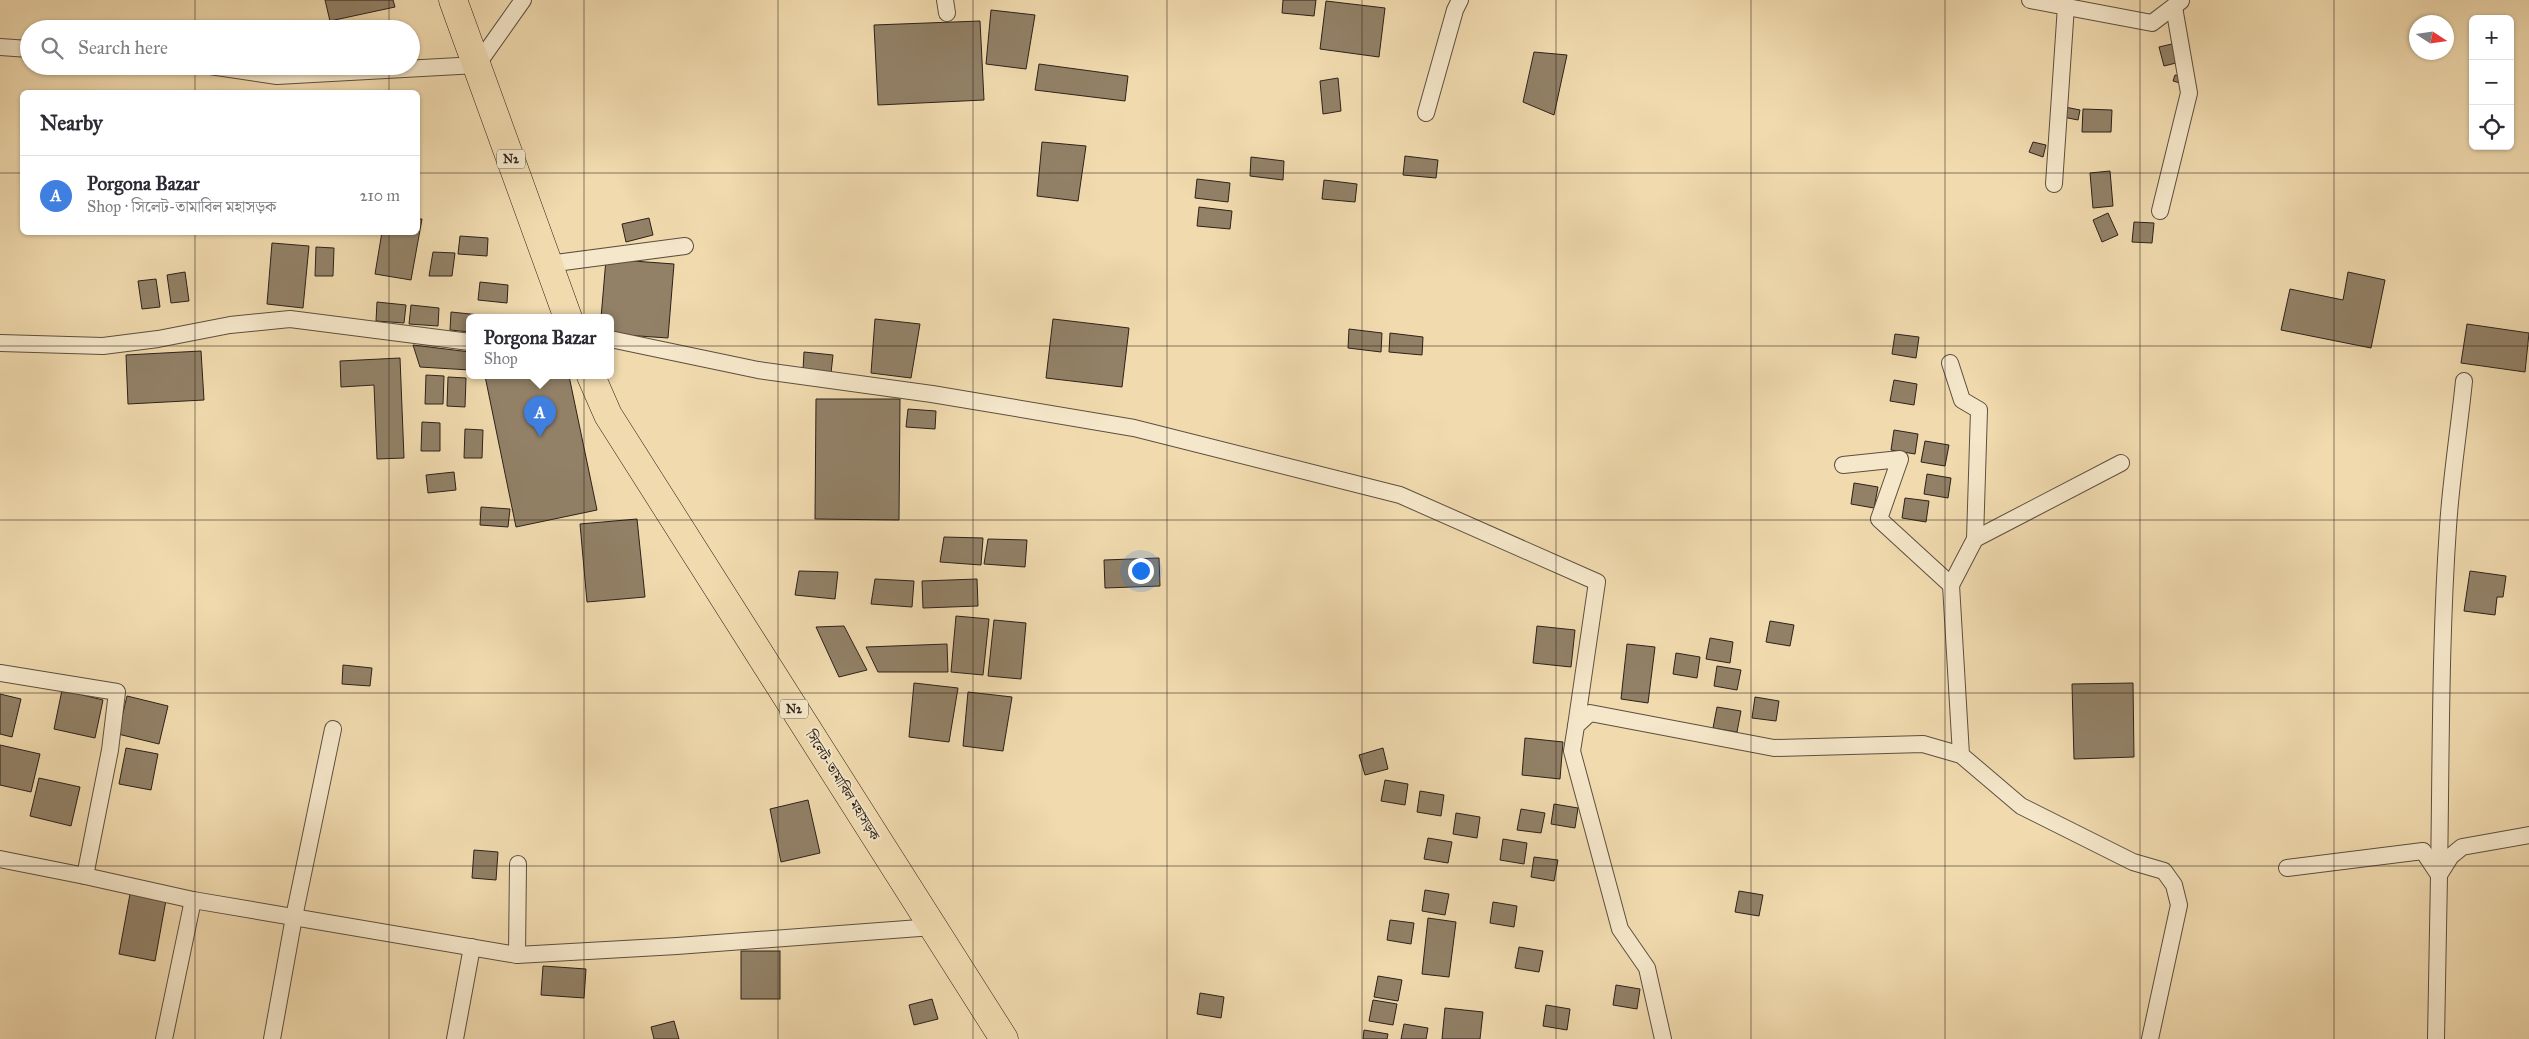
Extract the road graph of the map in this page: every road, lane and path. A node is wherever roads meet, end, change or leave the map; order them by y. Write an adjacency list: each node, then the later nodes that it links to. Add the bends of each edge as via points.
1 (453, 0): 9 (highway, N2)
2 (523, 0): 9 (street)
3 (1460, 0): 13 (street, via 1454,10)
4 (2030, 0): 6 (street)
5 (2179, 3): 6 (street, via 2152,23); 15 (street, via 2189,93)
6 (2066, 6): 14 (street)
7 (0, 47): 8 (street)
8 (20, 48)
9 (477, 65): 10 (street); 17 (highway, N2)
10 (420, 68)
11 (270, 75): 12 (street)
12 (295, 75)
13 (1426, 113)
14 (2054, 184)
15 (2160, 211)
16 (685, 246): 17 (street)
17 (548, 264): 18 (highway, N2)
18 (567, 314)
19 (614, 340): 30 (street, via 758,370 932,394 1134,428 1400,494 1597,582)
20 (466, 341): 21 (street, via 290,319 230,325 103,346)
21 (0, 343)
22 (1950, 363): 27 (street, via 1962,400 1979,410)
23 (592, 379): 41 (highway, সিলেট-তামাবিল মহাসড়ক / N2, via 608,415)
24 (2464, 381): 37 (street, via 2448,525 2442,653)
25 (2121, 463): 27 (street)
26 (1843, 465): 28 (street, via 1900,459 1879,519)
27 (1975, 538): 28 (street)
28 (1952, 585): 32 (street)
29 (0, 673): 38 (street, via 117,692 110,750)
30 (1576, 726): 32 (street, via 1590,713 1774,748 1923,744); 48 (street, via 1572,751 1620,929 1647,968)
31 (333, 729): 40 (street)
32 (1961, 755): 49 (street, via 2021,806 2133,862 2164,870 2174,885 2179,905)
33 (2529, 835): 37 (street, via 2462,847 2451,856)
34 (0, 860): 38 (street)
35 (518, 864): 43 (street)
36 (2287, 868): 37 (street, via 2422,851)
37 (2440, 875): 50 (street)
38 (86, 876): 39 (street)
39 (193, 900): 40 (street); 44 (street)
40 (294, 917): 42 (street); 45 (street)
41 (933, 927): 43 (street); 47 (highway, সিলেট-তামাবিল মহাসড়ক / N2)
42 (472, 947): 43 (street); 46 (street)
43 (518, 955)
44 (164, 1039)
45 (272, 1039)
46 (455, 1039)
47 (1004, 1039)
48 (1663, 1039)
49 (2150, 1039)
50 (2436, 1039)

